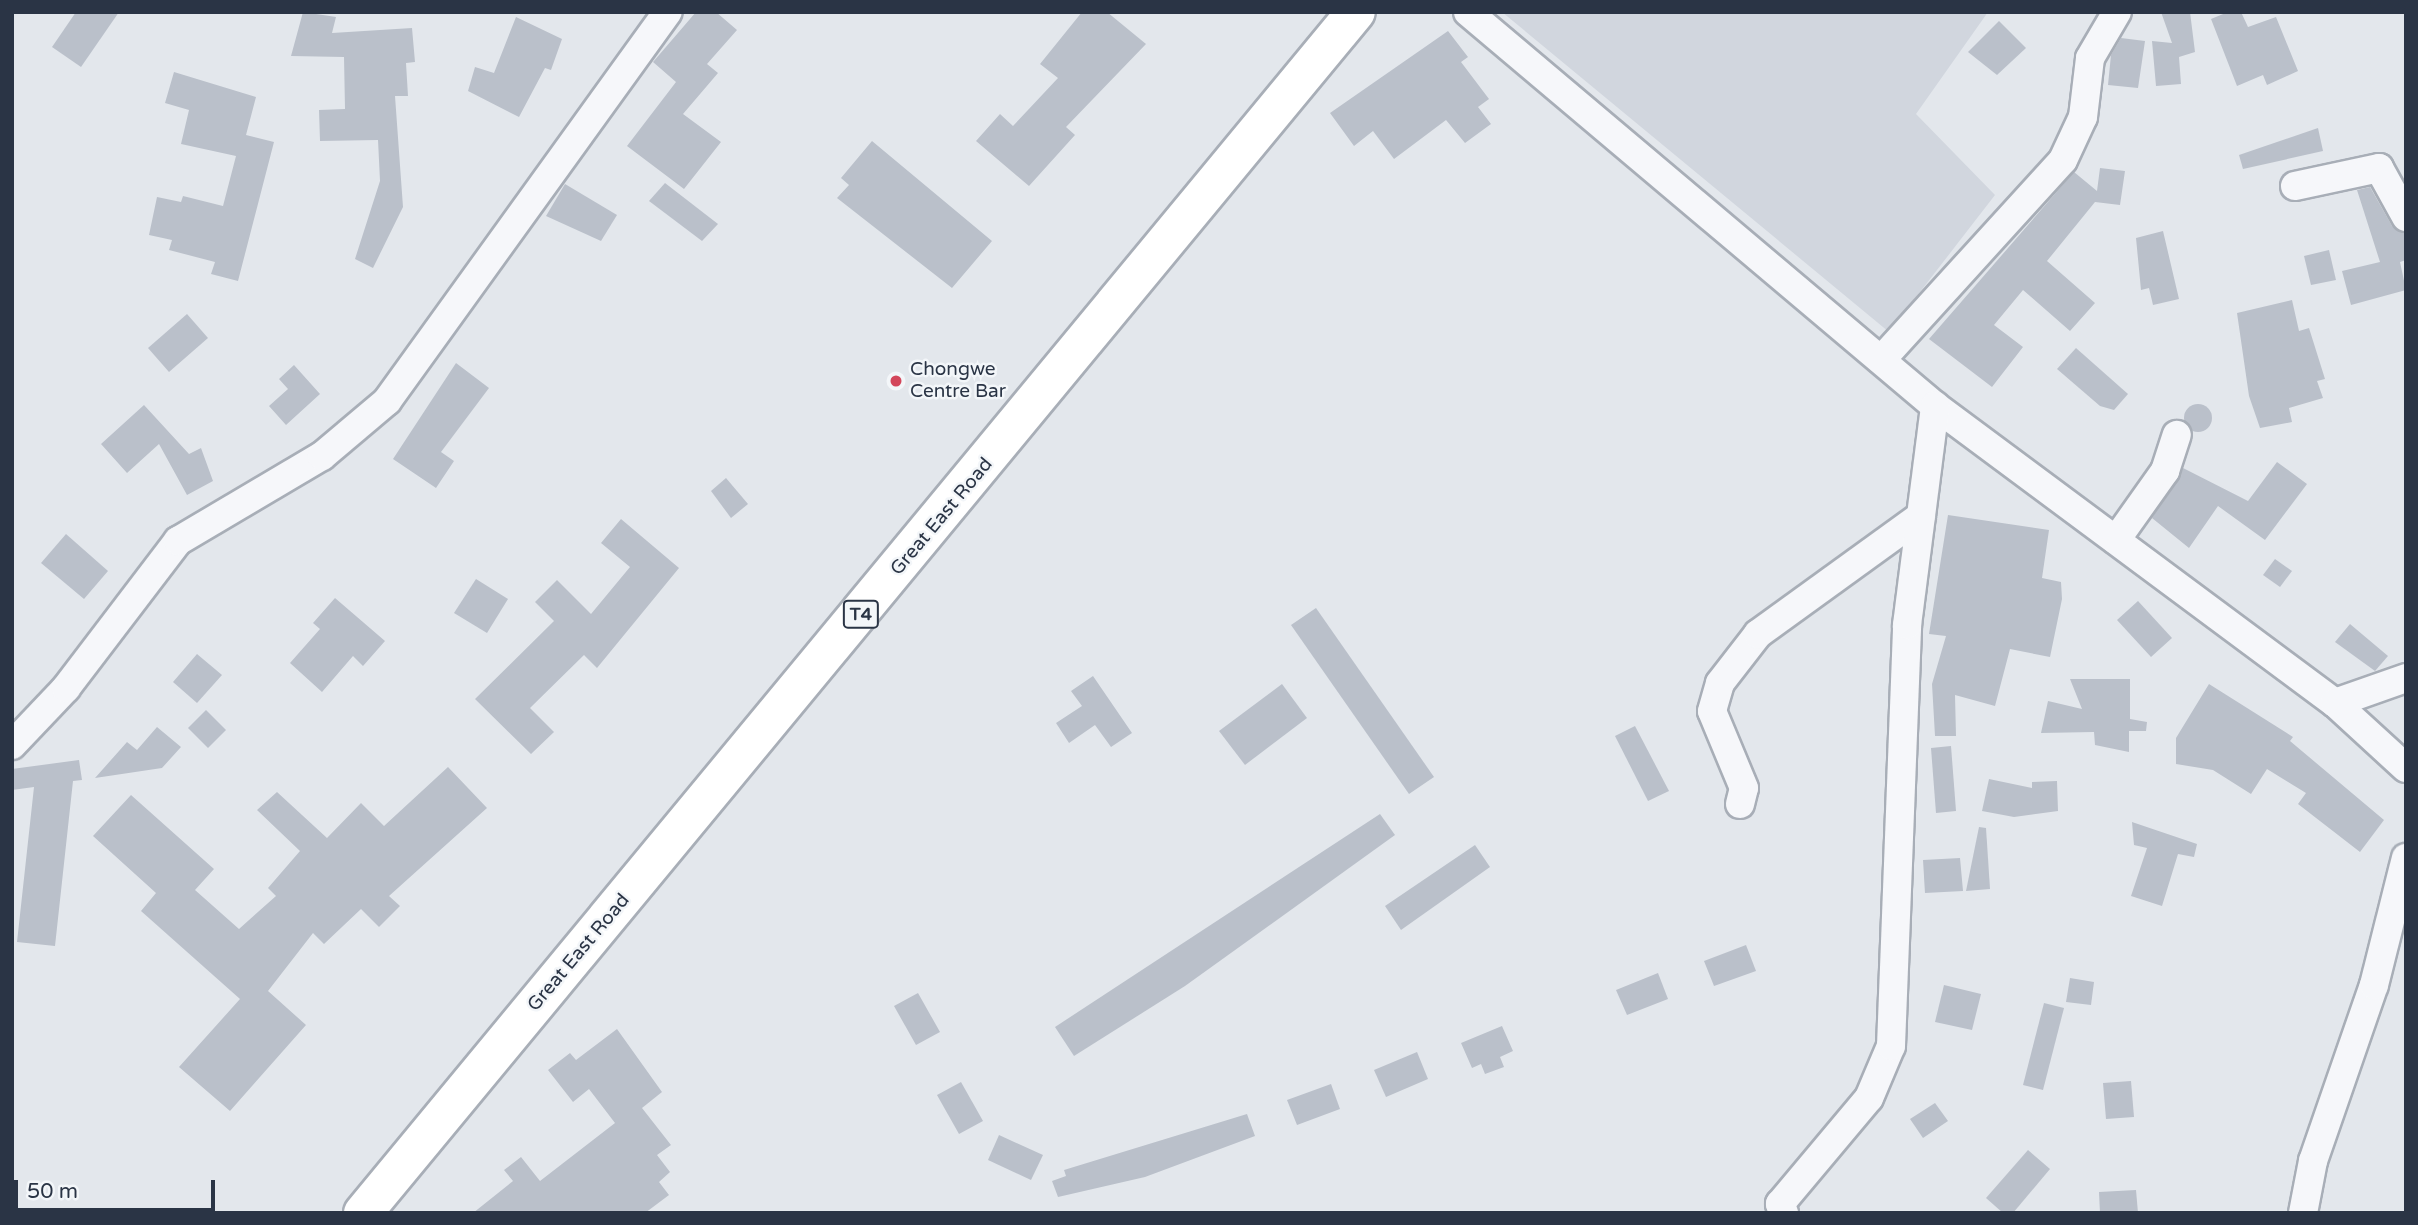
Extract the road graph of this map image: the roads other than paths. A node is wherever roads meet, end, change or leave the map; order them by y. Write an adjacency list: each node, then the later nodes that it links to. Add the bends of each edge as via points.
1 (668, 12): 14 (street, via 387,401 322,456 178,541 66,688)
2 (1356, 12): 18 (highway, Great East Road / T4)
3 (1468, 12): 7 (street)
4 (2118, 12): 7 (street, via 2090,58 2083,117 2063,160)
5 (2295, 186): 6 (street, via 2379,168)
6 (2406, 217)
7 (1881, 360): 8 (street)
8 (1935, 406): 10 (street); 11 (street)
9 (2177, 435): 11 (street, via 2165,471)
10 (1921, 516): 16 (street, via 1758,634 1720,683 1712,711 1744,788); 19 (street, via 1907,625 1891,1046 1869,1097 1780,1204)
11 (2116, 540): 13 (street)
12 (2406, 678): 13 (street)
13 (2335, 703): 15 (street)
14 (12, 745)
15 (2406, 768)
16 (1740, 804)
17 (2406, 858): 20 (street, via 2374,985 2313,1161)
18 (363, 1213)
19 (1784, 1213)
20 (2303, 1213)

